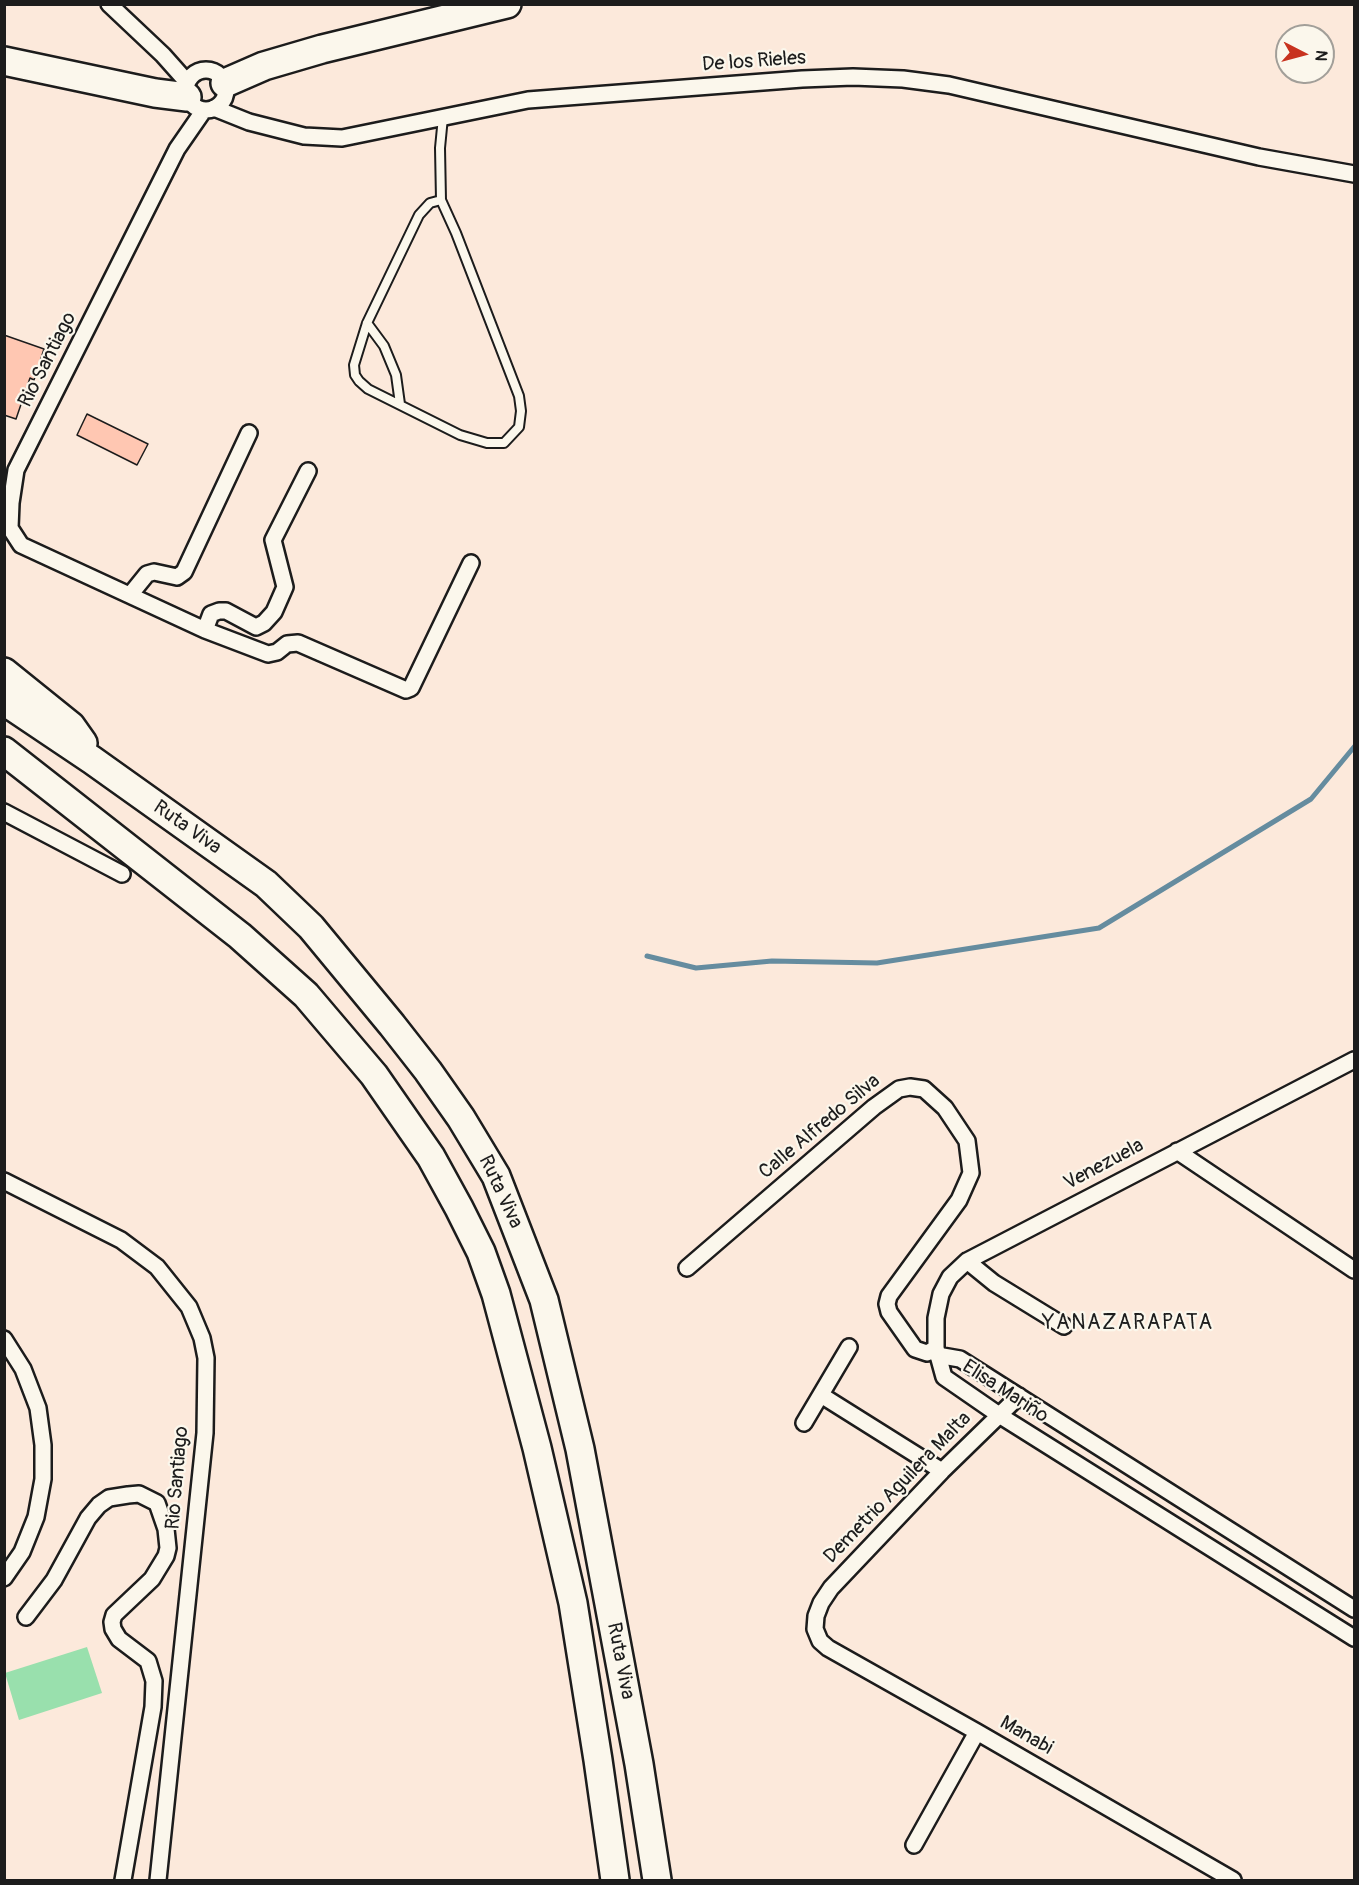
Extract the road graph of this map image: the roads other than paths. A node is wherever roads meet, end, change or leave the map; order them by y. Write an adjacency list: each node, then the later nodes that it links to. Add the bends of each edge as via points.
1 (109, 4): 3 (street)
2 (507, 4): 6 (highway, via 264,66)
3 (163, 55): 5 (street); 7 (street)
4 (4, 61): 7 (highway)
5 (200, 70): 6 (street, via 218,74); 7 (street, via 190,77)
6 (225, 90): 7 (street); 9 (street, via 235,110)
7 (197, 100): 9 (street, De los Rieles); 16 (street, Rio Santiago, via 177,149 16,470)
8 (443, 117): 9 (street, De los Rieles, via 342,138 304,136); 10 (street, De los Rieles, via 528,100 802,79 903,79 949,85 1259,157); 11 (lane)
9 (249, 122)
10 (1354, 174)
11 (441, 200): 12 (lane, via 430,203 418,215); 13 (lane, via 519,396 519,427 504,443 487,443 460,435)
12 (367, 322): 13 (lane, via 384,346 396,375); 13 (lane, via 354,365 355,375 368,389)
13 (400, 404)
14 (249, 433): 18 (street, via 184,572 177,576 147,574)
15 (308, 471): 19 (street, via 273,540 285,587 274,612 256,627 219,611 211,614)
16 (7, 526): 18 (street, Rio Santiago, via 21,545)
17 (471, 563): 19 (street, Rio Santiago, via 411,688 401,689 298,643 268,654)
18 (130, 595): 19 (street, Rio Santiago)
19 (205, 630)
20 (4, 672): 23 (highway, via 77,732)
21 (4, 701): 23 (highway, Ruta Viva)
22 (4, 752): 50 (highway, Ruta Viva, via 240,936 306,995 374,1075 431,1157 459,1208 496,1294 573,1603)
23 (92, 760): 51 (highway, Ruta Viva, via 266,884 311,927 428,1071 496,1176 544,1300 580,1449)
24 (4, 812): 25 (street)
25 (122, 874)
26 (1354, 1060): 27 (street, Venezuela)
27 (1177, 1151): 29 (street, Venezuela); 31 (street)
28 (4, 1181): 49 (street, Rio Santiago, via 121,1240 157,1267 189,1307 202,1338 206,1358 205,1432)
29 (967, 1261): 32 (street, via 994,1283); 35 (street, Venezuela, via 950,1277 941,1294 936,1318)
30 (687, 1268): 35 (street, Calle Alfredo Silva, via 874,1107 899,1089 924,1089 945,1108 967,1141 971,1173 959,1200 887,1304 915,1349)
31 (1354, 1270)
32 (1064, 1326)
33 (4, 1339): 41 (street, via 23,1369 38,1408 43,1479 36,1517 22,1551)
34 (849, 1347): 36 (street)
35 (937, 1352): 37 (street, Elisa Mariño, via 960,1359); 38 (street, Elisa Mariño, via 944,1377)
36 (821, 1395): 39 (street); 40 (street)
37 (1019, 1396): 38 (street, Demetrio Aguilera Malta); 42 (street, Elisa Mariño)
38 (999, 1415): 40 (street, Demetrio Aguilera Malta); 45 (street, Elisa Mariño)
39 (804, 1423)
40 (942, 1471): 43 (street, Demetrio Aguilera Malta, via 831,1588)
41 (4, 1578)
42 (1354, 1609)
43 (816, 1616): 46 (street, Manabi, via 815,1629 828,1648)
44 (26, 1617): 48 (street, via 54,1580 99,1505 109,1498 139,1494 157,1503 166,1529 166,1556 152,1579 123,1604 112,1622 119,1639 148,1661 154,1681)
45 (1354, 1638)
46 (977, 1732): 47 (street); 52 (street, Manabi)
47 (914, 1845)
48 (123, 1881)
49 (158, 1881)
50 (615, 1881)
51 (657, 1881)
52 (1233, 1881)

